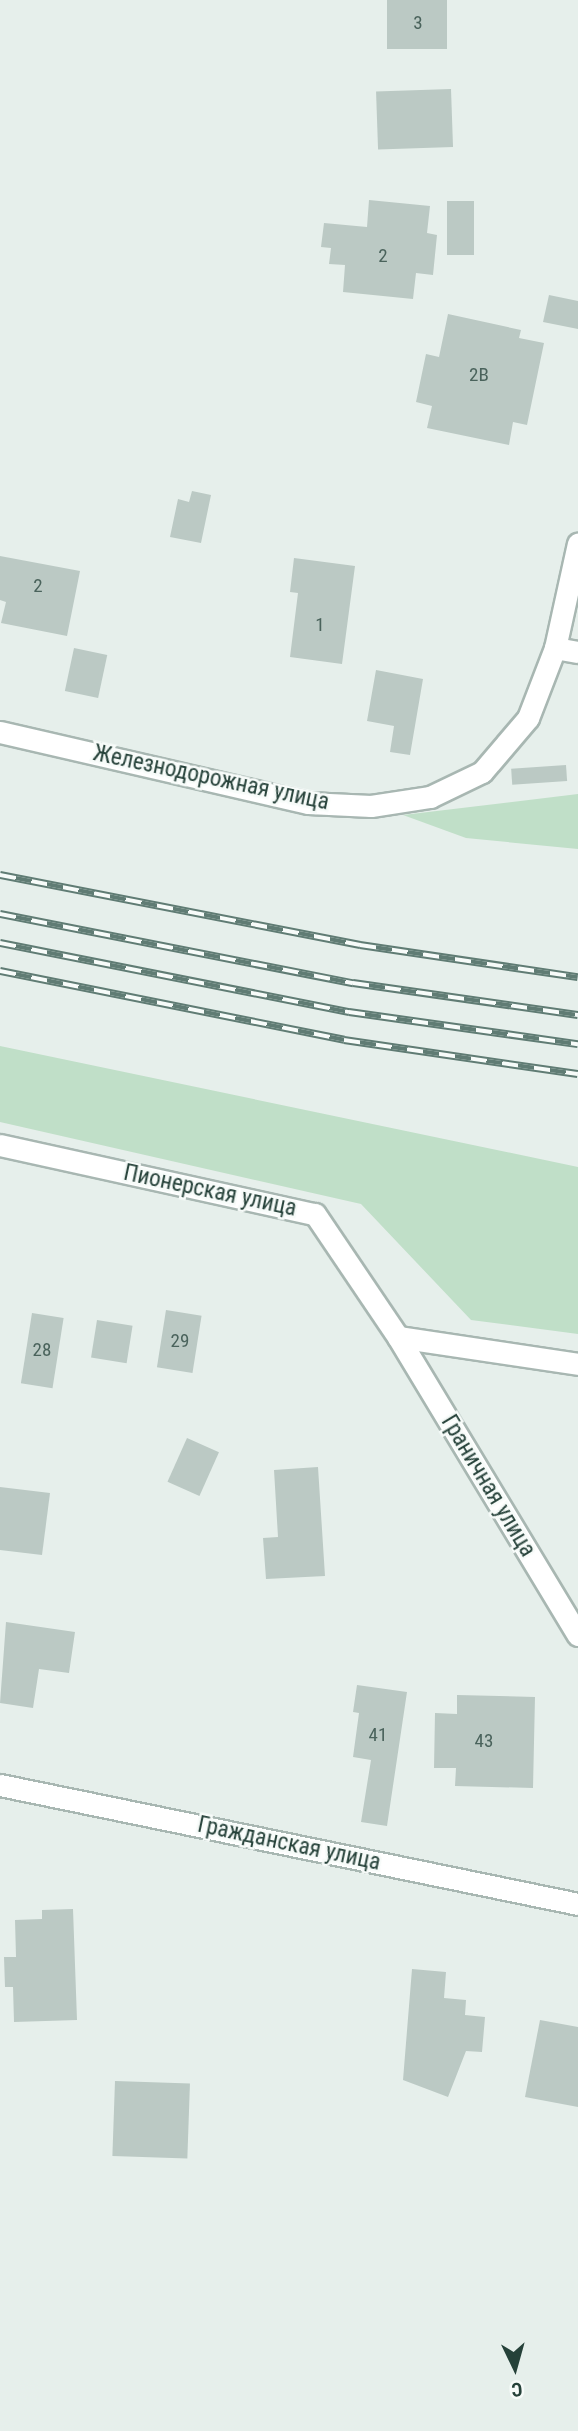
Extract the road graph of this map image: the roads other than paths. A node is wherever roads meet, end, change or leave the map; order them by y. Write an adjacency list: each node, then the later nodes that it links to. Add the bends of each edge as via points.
1 (578, 543): 2 (street, Железнодорожная улица)
2 (555, 648): 3 (street); 4 (street, Железнодорожная улица, via 528,718 482,772 430,797 372,806 308,803)
3 (578, 652)
4 (0, 732)
5 (0, 1145): 6 (street, Пионерская улица, via 315,1214)
6 (398, 1337): 7 (street); 8 (street, Граничная улица)
7 (578, 1364)
8 (578, 1635)
9 (0, 1784): 10 (street, Гражданская улица)
10 (578, 1904)

